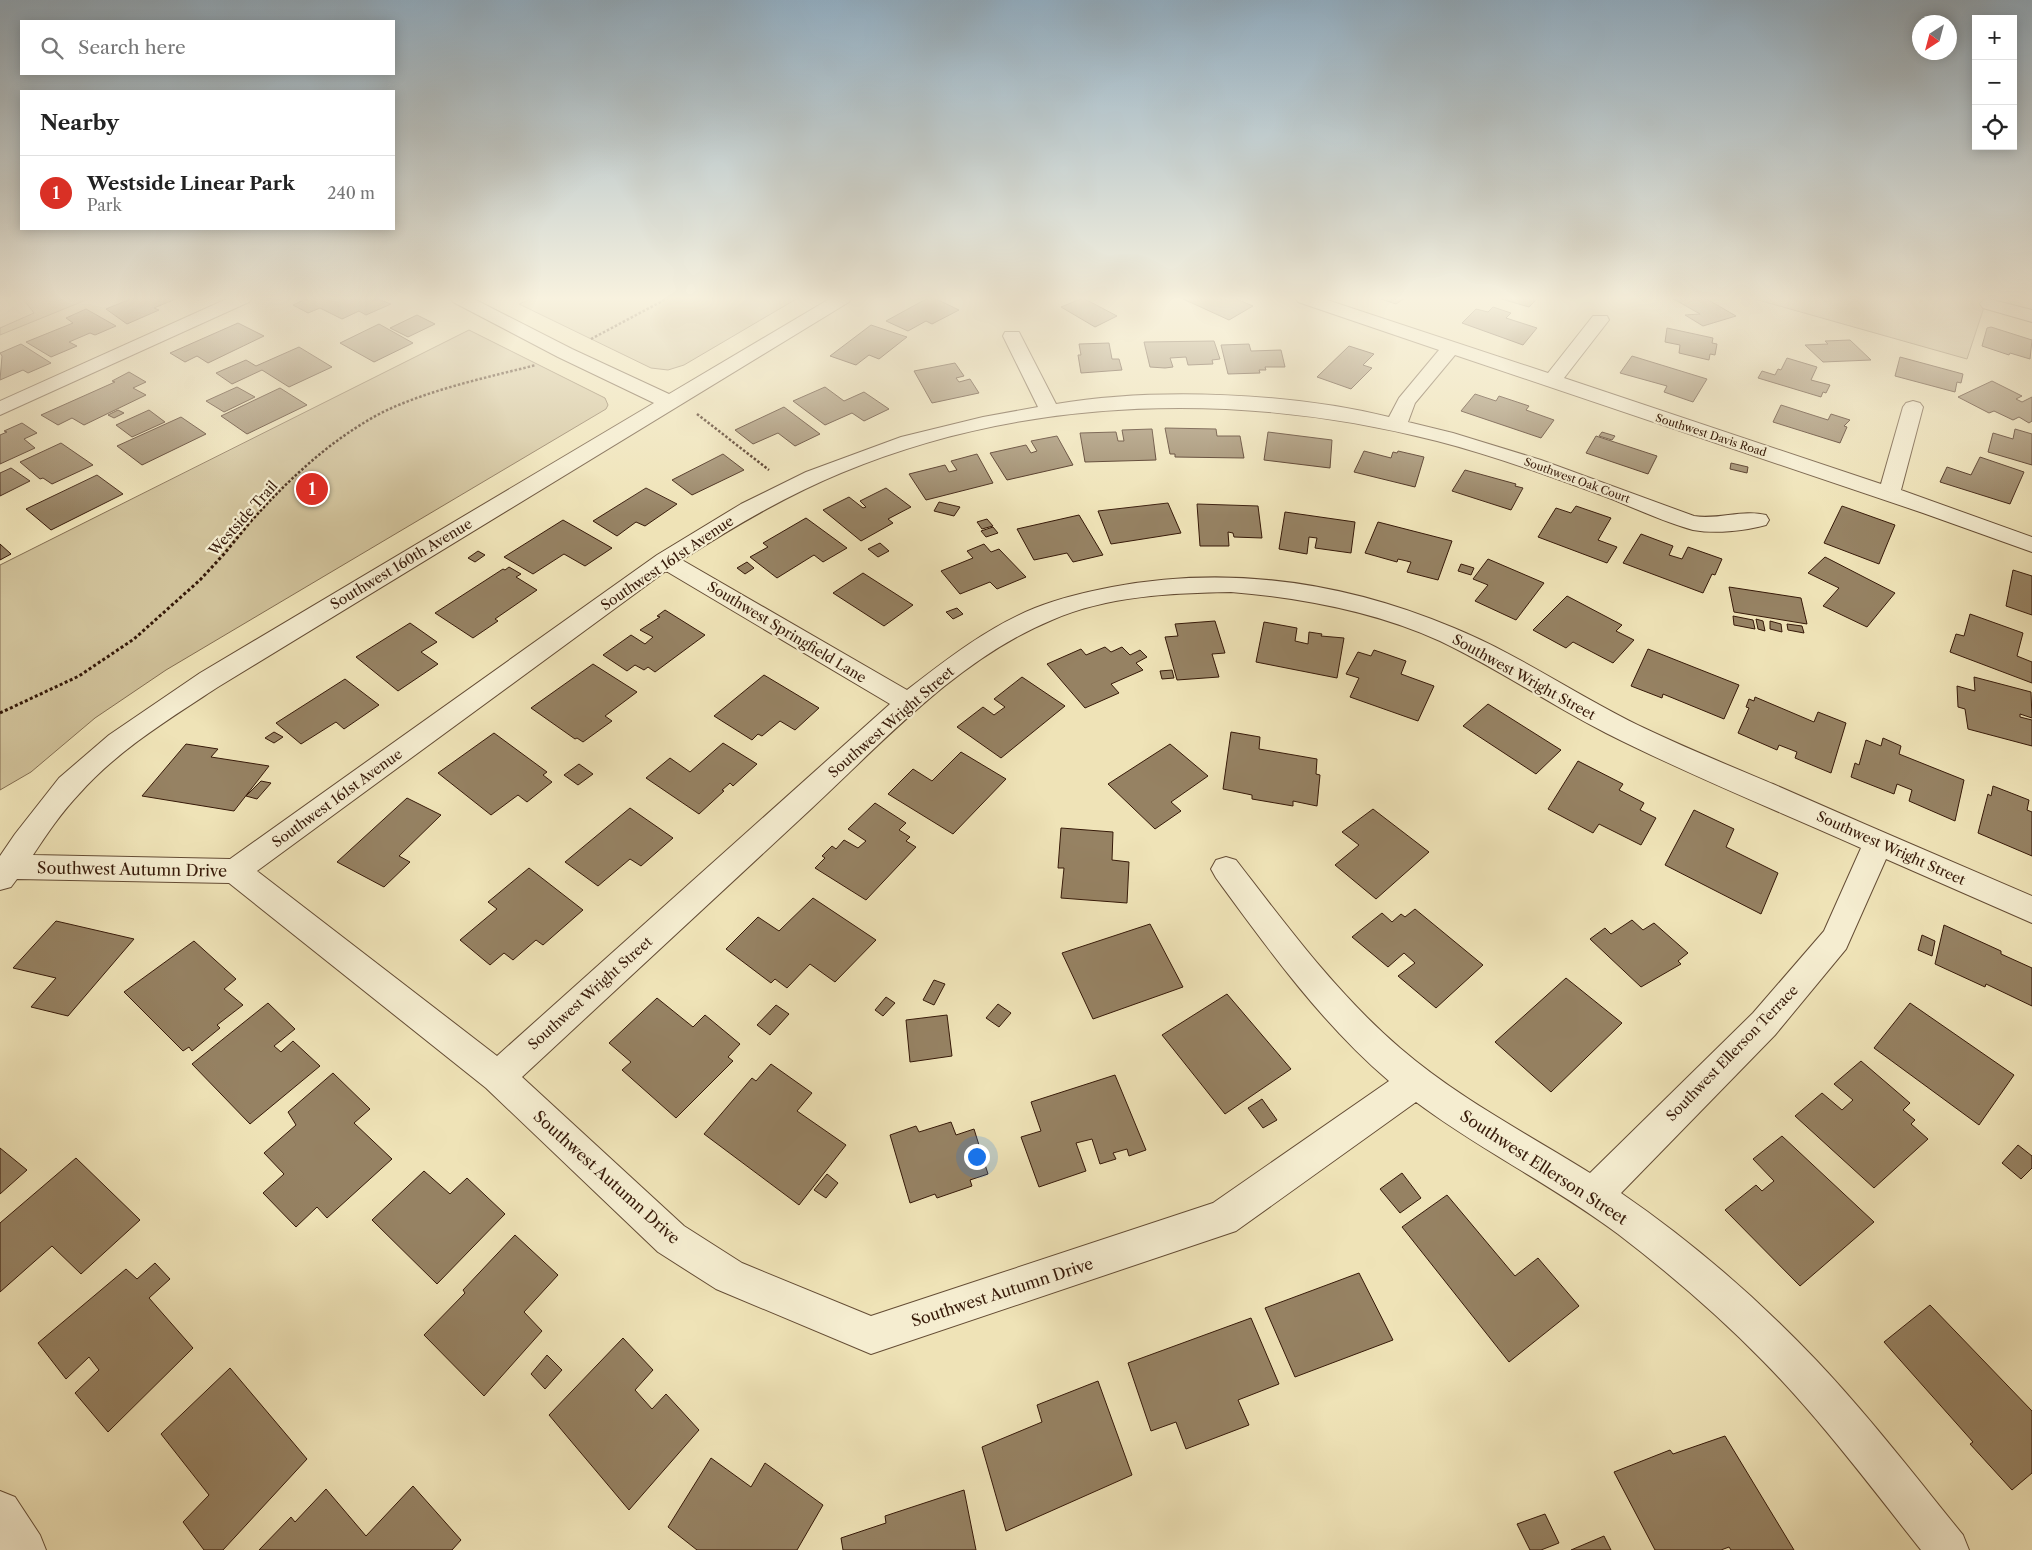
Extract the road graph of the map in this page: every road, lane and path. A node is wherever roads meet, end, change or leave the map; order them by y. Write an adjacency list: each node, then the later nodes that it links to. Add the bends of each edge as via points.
1 (84, 370): 12 (street)
2 (517, 370): 21 (path, Westside Trail, via 433,392 364,422 328,446 286,484 217,562 173,606 129,642 81,675)
3 (606, 370): 10 (street)
4 (722, 370): 10 (street, Southwest 160th Avenue)
5 (1029, 370): 13 (street)
6 (1432, 370): 14 (street, via 1406,402)
7 (1517, 370): 9 (street, Southwest Davis Road)
8 (1560, 370): 9 (street)
9 (1551, 382): 16 (street, Southwest Davis Road)
10 (674, 399): 15 (path); 25 (street, Southwest 160th Avenue, via 209,680 131,733 85,769 68,787)
11 (1913, 407): 16 (street)
12 (0, 409)
13 (1048, 410): 14 (street, Southwest 161st Avenue, via 1116,404 1256,404 1309,408); 15 (street, Southwest 161st Avenue, via 896,445)
14 (1396, 425): 17 (street, Southwest Oak Court, via 1543,466 1699,525)
15 (790, 487): 19 (street, Southwest 161st Avenue, via 726,521)
16 (1888, 494): 18 (street, Southwest Davis Road)
17 (1758, 520)
18 (2032, 545)
19 (665, 560): 20 (street, Southwest Springfield Lane); 24 (street, Southwest 161st Avenue)
20 (908, 703): 22 (street, Southwest Wright Street, via 964,658 1001,634 1072,604 1119,593 1204,585 1302,590 1352,601 1447,635 1597,718); 27 (street, Southwest Wright Street)
21 (0, 713)
22 (1878, 843): 26 (street, Southwest Wright Street); 29 (street, Southwest Ellerson Terrace, via 1835,940 1764,1024)
23 (1226, 869): 28 (street, Southwest Ellerson Street, via 1307,977 1374,1047)
24 (236, 871): 25 (street, Southwest Autumn Drive); 27 (street, Southwest Autumn Drive)
25 (4, 873)
26 (2032, 910)
27 (498, 1077): 28 (street, Southwest Autumn Drive, via 671,1239 729,1276 871,1335 1223,1218)
28 (1416, 1082): 29 (street, Southwest Ellerson Street, via 1464,1117)
29 (1593, 1195): 32 (street, Southwest Ellerson Street, via 1657,1242 1751,1322 1843,1419)
30 (0, 1512): 31 (street)
31 (26, 1550)
32 (1948, 1550)

